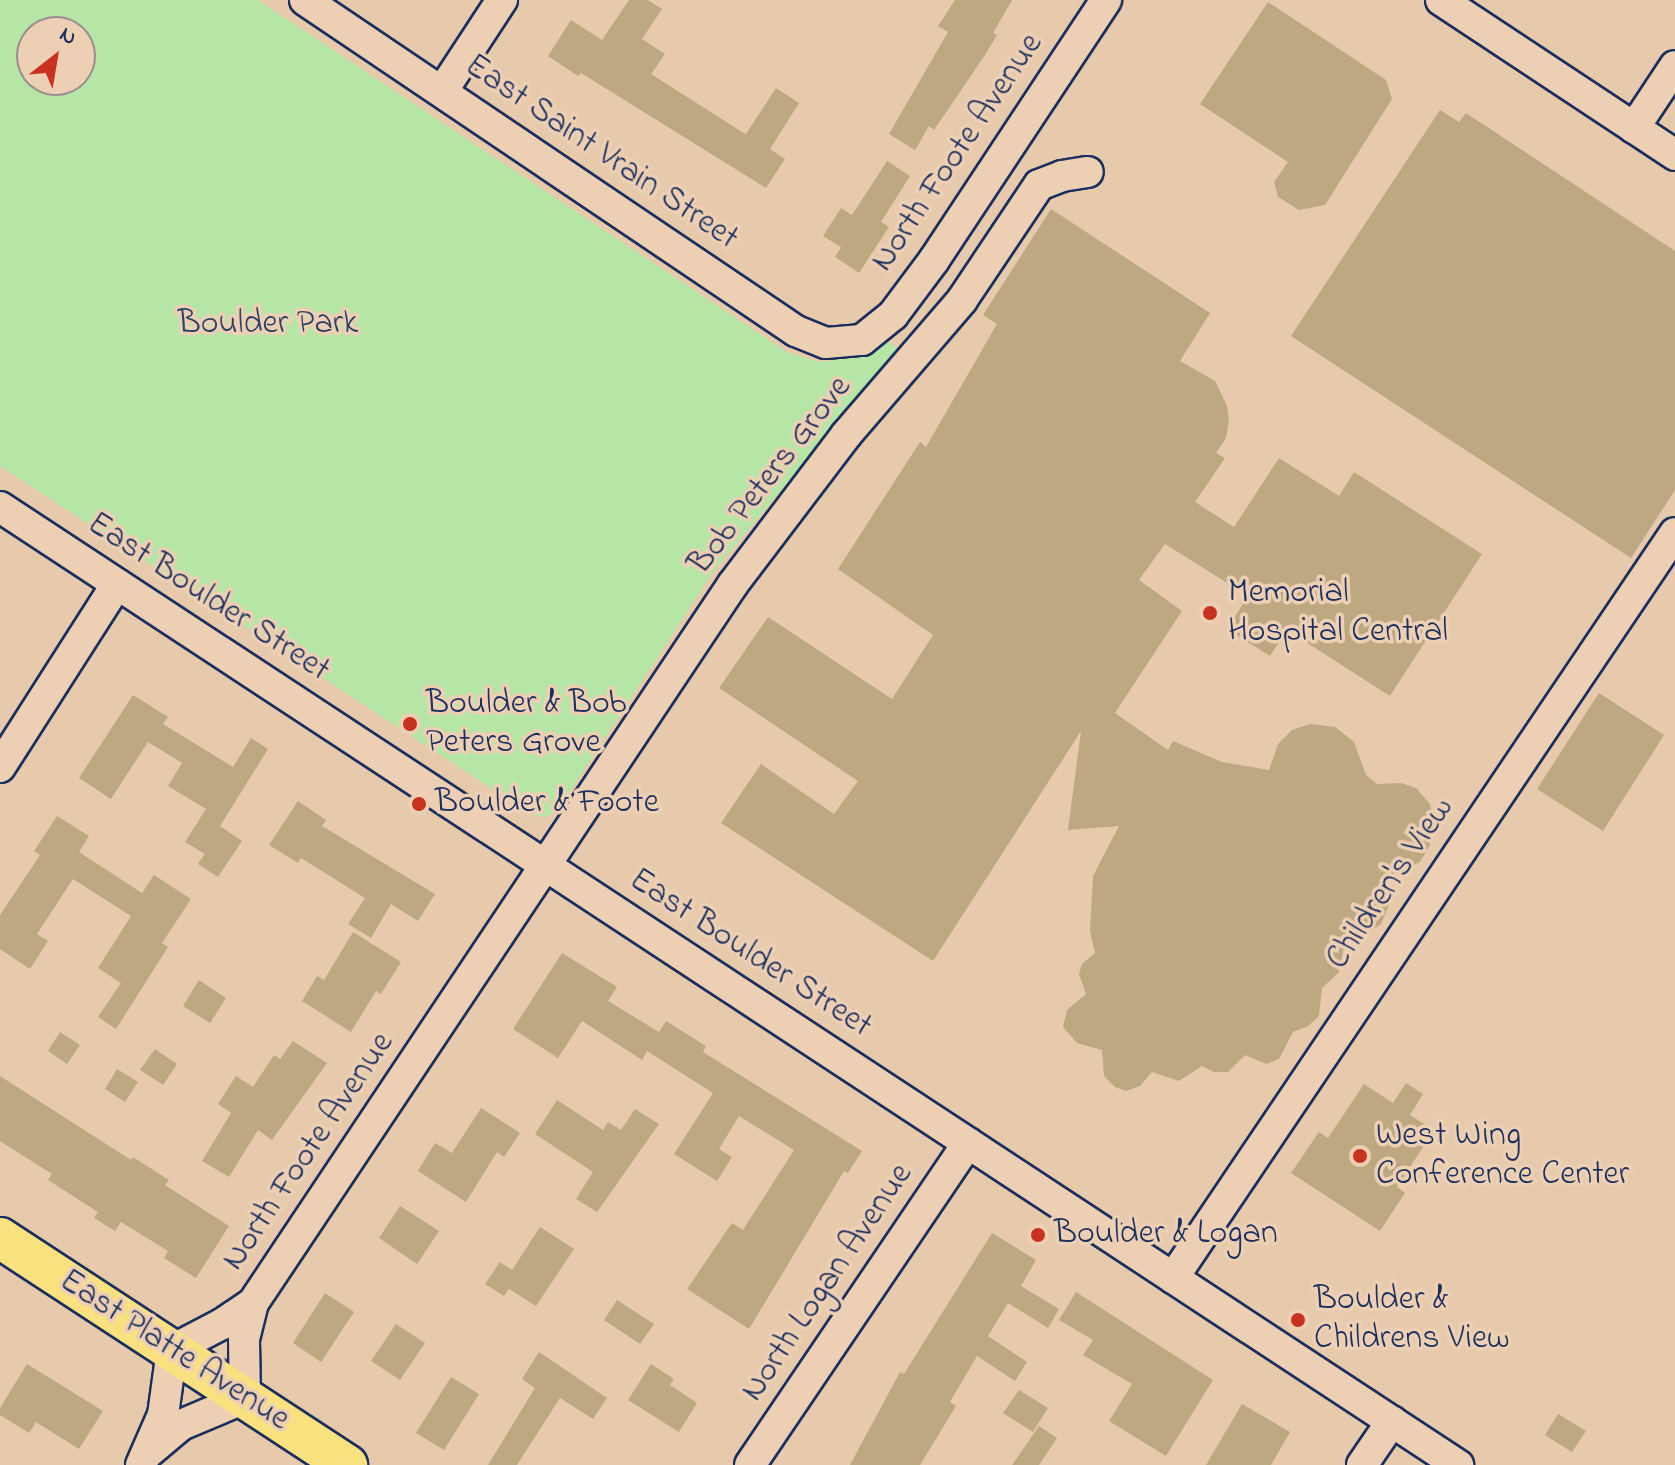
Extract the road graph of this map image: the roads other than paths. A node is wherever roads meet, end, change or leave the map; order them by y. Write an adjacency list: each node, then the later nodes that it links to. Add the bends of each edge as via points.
1 (305, 0): 6 (street, East Saint Vrain Street)
2 (502, 0): 6 (street)
3 (1106, 0): 10 (street, North Foote Avenue, via 934,260 893,315)
4 (1441, 0): 7 (street)
5 (1675, 66): 7 (street)
6 (443, 90): 10 (street, East Saint Vrain Street, via 796,331 826,343)
7 (1634, 128): 8 (street)
8 (1675, 155)
9 (1088, 172): 15 (street, Bob Peters Grove, via 1039,185 1023,204 962,300 846,435 733,584)
10 (862, 340)
11 (0, 507): 13 (street, East Boulder Street)
12 (1675, 533): 18 (street, Children's View)
13 (117, 584): 14 (street); 15 (street, East Boulder Street)
14 (0, 767)
15 (545, 865): 16 (street, East Boulder Street); 19 (street, North Foote Avenue)
16 (968, 1143): 18 (street, East Boulder Street); 25 (street, North Logan Avenue)
17 (0, 1238): 20 (main road, East Platte Avenue)
18 (1173, 1278): 22 (street, East Boulder Street)
19 (253, 1303): 20 (street, North Foote Avenue); 21 (street, via 244,1339)
20 (172, 1350): 21 (main road, East Platte Avenue); 23 (street, via 163,1415)
21 (245, 1398): 23 (street, via 181,1425); 24 (main road, East Platte Avenue)
22 (1392, 1421): 26 (street); 27 (street, East Boulder Street)
23 (145, 1458)
24 (347, 1465)
25 (750, 1465)
26 (1362, 1465)
27 (1458, 1465)

